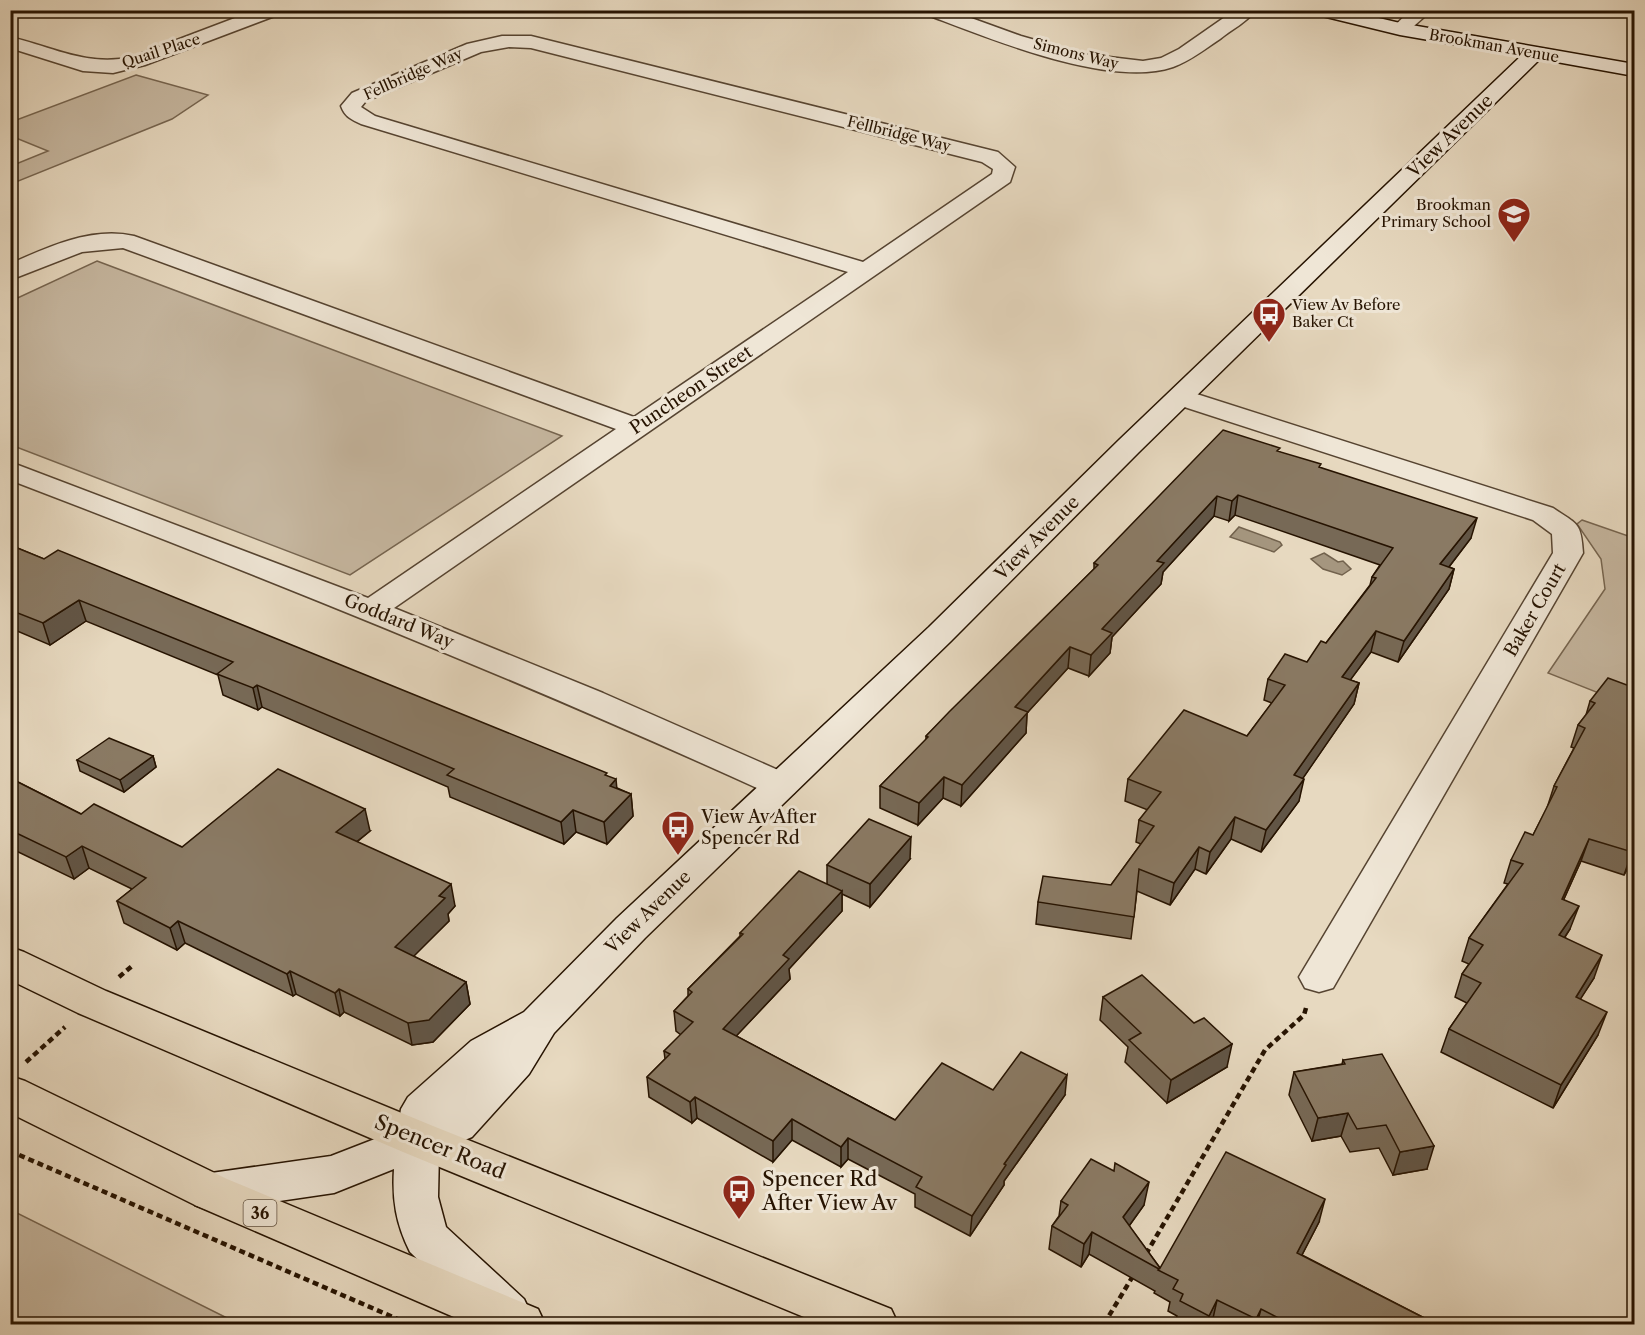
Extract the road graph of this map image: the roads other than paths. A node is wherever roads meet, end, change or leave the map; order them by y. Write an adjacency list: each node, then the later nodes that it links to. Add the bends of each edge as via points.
1 (274, 10): 7 (street, Quail Place, via 113,67 83,65)
2 (931, 10): 3 (street, Simons Way, via 1062,53 1127,67 1166,63)
3 (1247, 10)
4 (1320, 10): 6 (street, Brookman Avenue)
5 (1423, 10): 6 (street)
6 (1400, 29): 8 (street, Brookman Avenue)
7 (10, 42)
8 (1535, 53): 9 (street, Brookman Avenue); 13 (street, View Avenue)
9 (1635, 70)
10 (1004, 167): 11 (street, Puncheon Street, via 1002,177); 11 (street, Fellbridge Way, via 979,154 513,40 474,48 359,97 351,106 354,113 368,120)
11 (866, 270): 14 (street, Puncheon Street)
12 (10, 273): 14 (street, via 70,246 98,240 126,241)
13 (1181, 397): 17 (street, View Avenue); 19 (street, Baker Court, via 1543,514 1567,531 1569,553)
14 (637, 427): 16 (street, Puncheon Street)
15 (10, 470): 16 (street, Goddard Way)
16 (372, 609): 17 (street, Goddard Way)
17 (781, 785): 21 (street, View Avenue, via 539,1022 486,1053 423,1109)
18 (10, 962): 21 (main road, Spencer Road, via 92,1002)
19 (1319, 977)
20 (10, 1093): 22 (main road, 36)
21 (418, 1139): 22 (street, via 334,1174); 23 (street, View Avenue, via 415,1197 426,1238); 24 (main road, Spencer Road)
22 (211, 1192): 23 (main road, 36)
23 (518, 1323)
24 (874, 1324)

